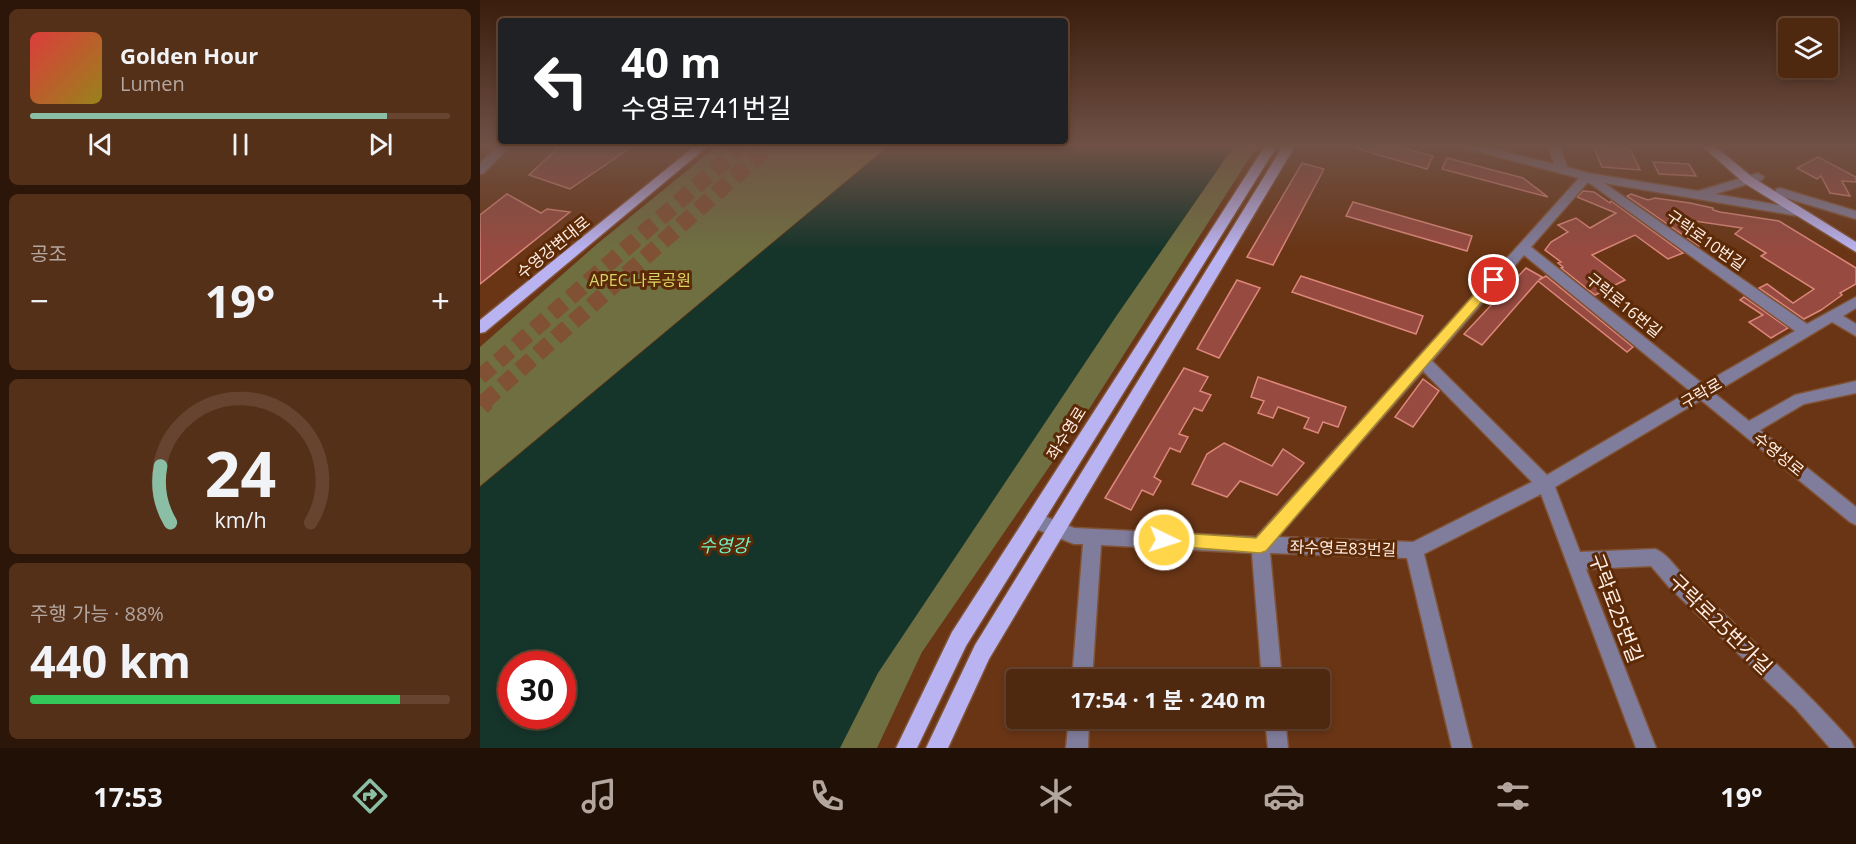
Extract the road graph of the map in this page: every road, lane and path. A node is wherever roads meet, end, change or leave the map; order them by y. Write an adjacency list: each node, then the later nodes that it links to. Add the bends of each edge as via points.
1 (659, 181): 19 (main road, 수영강변대로)
2 (1249, 181): 28 (main road, 좌수영로)
3 (1268, 181): 29 (main road)
4 (1583, 181): 15 (street)
5 (1594, 181): 20 (street, 구락로10번길)
6 (1616, 181): 11 (street)
7 (1746, 181): 11 (street)
8 (1756, 181): 12 (main road)
9 (1757, 181): 10 (main road)
10 (1780, 192): 13 (street); 14 (main road)
11 (1698, 195): 12 (street)
12 (1798, 212): 16 (main road)
13 (1856, 215)
14 (1856, 238)
15 (1523, 247): 22 (street); 24 (street, 구락로16번길)
16 (1856, 248)
17 (1856, 302): 18 (street, 구락로)
18 (1833, 316): 20 (street, 구락로); 21 (street)
19 (480, 328)
20 (1806, 331): 24 (street, 구락로)
21 (1856, 331)
22 (1423, 362): 26 (street); 31 (street)
23 (1856, 387): 25 (street, via 1800,399)
24 (1703, 392): 25 (street, 수영성로); 26 (street, 구락로)
25 (1748, 429): 27 (street, 수영성로)
26 (1545, 484): 32 (street, 구락로); 33 (street, 구락로25번길)
27 (1856, 517)
28 (1034, 520): 29 (street, 좌수영로83번길); 38 (main road, 좌수영로, via 959,639)
29 (1056, 530): 30 (street, 좌수영로83번길, via 1074,536); 39 (main road, via 982,652)
30 (1093, 536): 31 (street, 좌수영로83번길); 34 (street)
31 (1260, 545): 32 (street, 좌수영로83번길); 35 (street)
32 (1414, 550): 42 (street)
33 (1574, 561): 43 (street, 구락로25번길); 44 (street, 구락로25번가길, via 1655,557 1675,581 1803,702)
34 (1083, 669)
35 (1271, 669)
36 (1078, 729): 40 (street)
37 (1276, 729): 41 (street)
38 (906, 748)
39 (938, 748)
40 (1077, 748)
41 (1278, 748)
42 (1462, 748)
43 (1646, 748)
44 (1844, 748)

